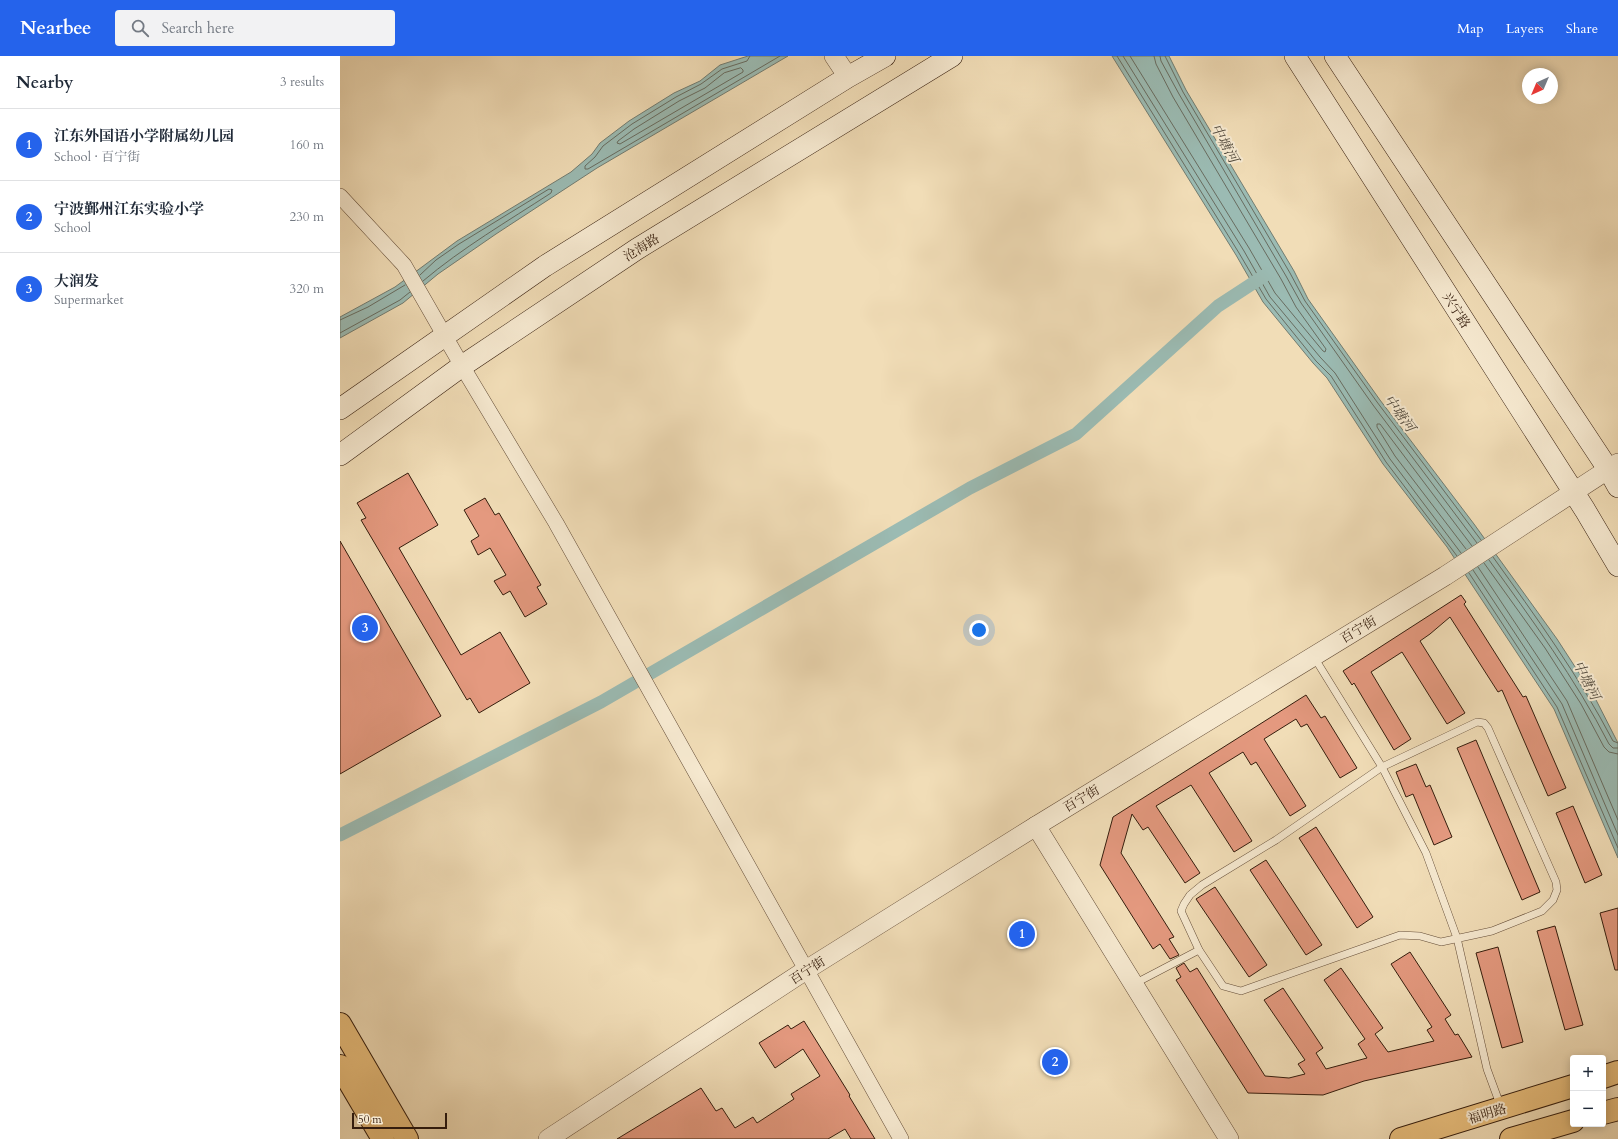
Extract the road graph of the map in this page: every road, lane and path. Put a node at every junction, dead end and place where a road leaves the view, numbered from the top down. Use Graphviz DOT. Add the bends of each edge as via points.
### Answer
graph roads {
  1 [pos="834,56"];
  2 [pos="884,56"];
  3 [pos="952,56"];
  4 [pos="1295,56"];
  5 [pos="1335,56"];
  6 [pos="848,77"];
  7 [pos="340,196"];
  8 [pos="444,334"];
  9 [pos="462,366"];
  10 [pos="340,409"];
  11 [pos="340,455"];
  12 [pos="1613,466"];
  13 [pos="1618,487"];
  14 [pos="1573,492"];
  15 [pos="1618,566"];
  16 [pos="1314,656"];
  17 [pos="1382,767"];
  18 [pos="1036,826"];
  19 [pos="1457,938"];
  20 [pos="1199,950"];
  21 [pos="806,970"];
  22 [pos="1134,984"];
  23 [pos="340,1024"];
  24 [pos="1618,1072"];
  25 [pos="342,1074"];
  26 [pos="1606,1076"];
  27 [pos="1570,1087"];
  28 [pos="1618,1108"];
  29 [pos="1502,1109"];
  30 [pos="1606,1112"];
  31 [pos="1570,1122"];
  32 [pos="383,1139"];
  33 [pos="407,1139"];
  34 [pos="548,1139"];
  35 [pos="901,1139"];
  36 [pos="1229,1139"];
  37 [pos="1401,1139"];
  38 [pos="1511,1139"];
  1 -- 6 [label="street"];
  2 -- 6 [label="main road"];
  3 -- 9 [label="main road, 沧海路" via="637,249"];
  4 -- 14 [label="main road, 兴宁路"];
  5 -- 12 [label="main road"];
  6 -- 8 [label="main road" via="545,266"];
  7 -- 8 [label="street" via="407,270"];
  8 -- 9 [label="street"];
  8 -- 10 [label="main road"];
  9 -- 11 [label="main road, 沧海路"];
  9 -- 21 [label="street" via="556,523"];
  12 -- 13 [label="main road"];
  12 -- 14 [label="street, 百宁街"];
  14 -- 15 [label="main road, 兴宁路"];
  14 -- 16 [label="street, 百宁街" via="1446,576"];
  16 -- 17 [label="lane"];
  16 -- 18 [label="street, 百宁街"];
  17 -- 19 [label="lane" via="1426,853"];
  17 -- 19 [label="lane" via="1477,722 1484,723 1556,882 1557,890 1553,900 1542,911 1492,931"];
  17 -- 20 [label="lane" via="1190,895 1181,911"];
  18 -- 21 [label="street, 百宁街"];
  18 -- 22 [label="street"];
  19 -- 20 [label="lane" via="1440,942 1420,936 1400,935 1241,991 1223,986"];
  19 -- 29 [label="lane" via="1487,1069"];
  20 -- 22 [label="lane"];
  21 -- 34 [label="street, 百宁街"];
  21 -- 35 [label="street"];
  22 -- 36 [label="street"];
  23 -- 33 [label="main road"];
  24 -- 26 [label="main road"];
  25 -- 32 [label="main road"];
  27 -- 29 [label="main road, 福明路"];
  28 -- 30 [label="main road"];
  29 -- 37 [label="main road, 福明路"];
  31 -- 38 [label="main road"];
}
